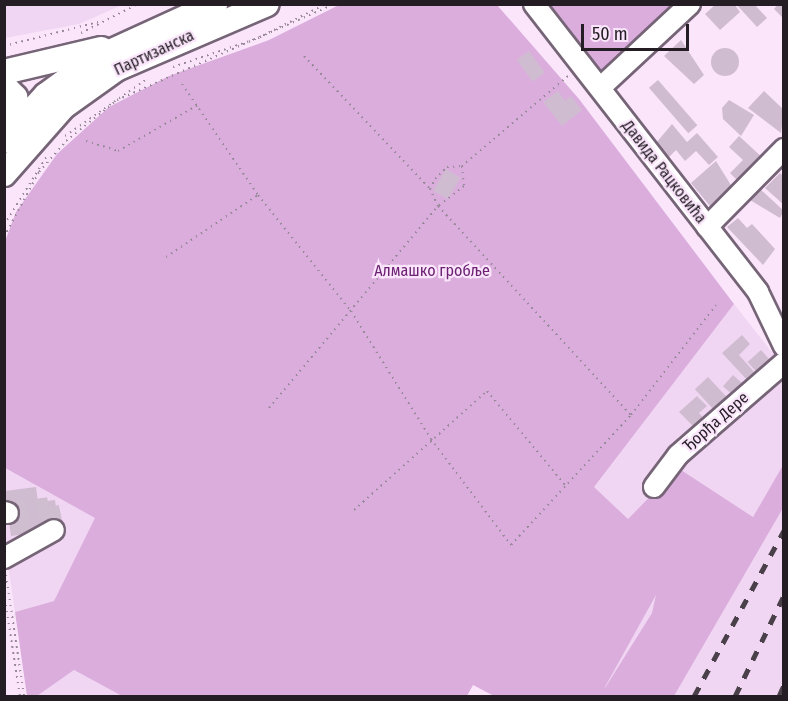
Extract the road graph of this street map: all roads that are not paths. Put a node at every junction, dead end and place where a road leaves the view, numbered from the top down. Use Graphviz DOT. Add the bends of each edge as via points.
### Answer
graph roads {
  1 [pos="215,4"];
  2 [pos="267,4"];
  3 [pos="534,4"];
  4 [pos="690,4"];
  5 [pos="118,45"];
  6 [pos="4,72"];
  7 [pos="4,86"];
  8 [pos="600,88"];
  9 [pos="11,133"];
  10 [pos="783,149"];
  11 [pos="4,174"];
  12 [pos="707,228"];
  13 [pos="783,346"];
  14 [pos="783,363"];
  15 [pos="654,487"];
  16 [pos="5,562"];
  1 -- 5 [label="main road, Партизанска"];
  2 -- 11 [label="main road, Партизанска" via="116,69 63,107"];
  3 -- 8 [label="street, Давида Рацковића"];
  4 -- 8 [label="street"];
  5 -- 6 [label="main road"];
  5 -- 9 [label="main road, Партизанска" via="69,76"];
  7 -- 9 [label="main road" via="15,97"];
  8 -- 12 [label="street, Давида Рацковића"];
  10 -- 12 [label="street"];
  12 -- 13 [label="street, Давида Рацковића" via="758,292"];
  14 -- 15 [label="street, Ђорђа Дере" via="678,455"];
  16 -- 16 [label="street" via="38,533"];
}
